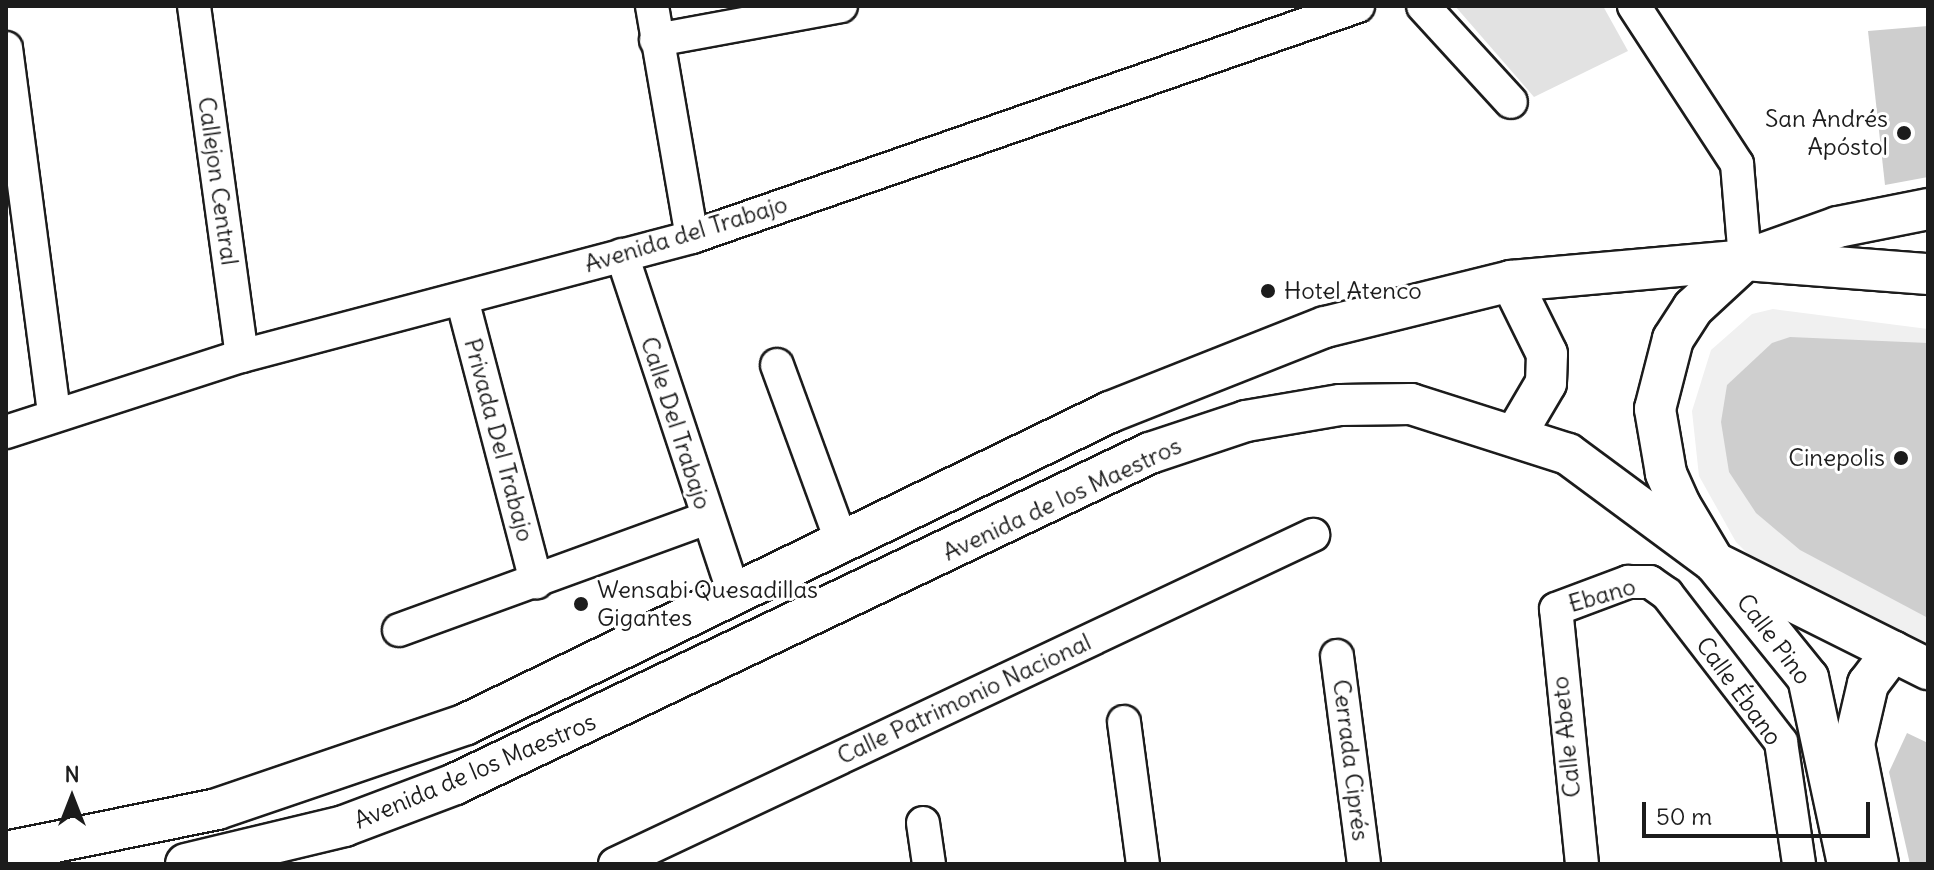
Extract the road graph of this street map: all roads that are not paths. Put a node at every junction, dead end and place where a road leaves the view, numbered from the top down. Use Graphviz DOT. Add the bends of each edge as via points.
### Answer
graph roads {
  1 [pos="194,6"];
  2 [pos="652,6"];
  3 [pos="841,6"];
  4 [pos="1358,6"];
  5 [pos="1423,6"];
  6 [pos="1634,6"];
  7 [pos="656,40"];
  8 [pos="6,48"];
  9 [pos="1511,102"];
  10 [pos="1928,209"];
  11 [pos="1838,227"];
  12 [pos="1928,231"];
  13 [pos="692,237"];
  14 [pos="622,255"];
  15 [pos="1745,260"];
  16 [pos="1928,274"];
  17 [pos="1511,281"];
  18 [pos="462,299"];
  19 [pos="242,356"];
  20 [pos="777,365"];
  21 [pos="54,414"];
  22 [pos="6,432"];
  23 [pos="1516,434"];
  24 [pos="706,518"];
  25 [pos="1313,535"];
  26 [pos="840,537"];
  27 [pos="1714,562"];
  28 [pos="536,582"];
  29 [pos="1650,582"];
  30 [pos="733,591"];
  31 [pos="1556,609"];
  32 [pos="399,630"];
  33 [pos="1893,651"];
  34 [pos="1337,656"];
  35 [pos="1928,669"];
  36 [pos="1124,722"];
  37 [pos="923,823"];
  38 [pos="6,852"];
  39 [pos="186,864"];
  40 [pos="615,864"];
  41 [pos="929,864"];
  42 [pos="1143,864"];
  43 [pos="1364,864"];
  44 [pos="1582,864"];
  45 [pos="1799,864"];
  46 [pos="1848,864"];
  47 [pos="1878,864"];
  1 -- 19 [label="street, Callejon Central"];
  2 -- 7 [label="street"];
  3 -- 7 [label="street"];
  4 -- 13 [label="street, Avenida del Trabajo"];
  5 -- 9 [label="street"];
  6 -- 15 [label="street" via="1737,164"];
  7 -- 13 [label="street"];
  8 -- 21 [label="street"];
  10 -- 11 [label="main road, Avenida de los Maestros"];
  11 -- 12 [label="main road"];
  11 -- 15 [label="main road, Avenida de los Maestros"];
  13 -- 14 [label="street, Avenida del Trabajo"];
  14 -- 18 [label="street, Avenida del Trabajo"];
  14 -- 24 [label="street, Calle Del Trabajo"];
  15 -- 16 [label="main road, Avenida de los Maestros"];
  15 -- 17 [label="main road, Avenida de los Maestros"];
  15 -- 27 [label="main road" via="1693,308 1673,339 1655,409 1666,473"];
  17 -- 23 [label="main road" via="1547,354 1546,383"];
  17 -- 26 [label="main road, Avenida de los Maestros" via="1325,327 1110,412"];
  18 -- 19 [label="street, Avenida del Trabajo"];
  18 -- 28 [label="street, Privada Del Trabajo"];
  19 -- 21 [label="street, Avenida del Trabajo"];
  20 -- 26 [label="street"];
  21 -- 22 [label="street, Avenida del Trabajo"];
  23 -- 27 [label="main road, Avenida de los Maestros" via="1604,477"];
  23 -- 39 [label="main road, Avenida de los Maestros" via="1411,404 1340,405 1246,421 1150,453 455,784 344,826"];
  24 -- 28 [label="street"];
  24 -- 30 [label="street, Calle Del Trabajo"];
  25 -- 40 [label="street, Calle Patrimonio Nacional"];
  26 -- 30 [label="main road, Avenida de los Maestros"];
  27 -- 33 [label="main road, Avenida de los Maestros"];
  27 -- 46 [label="main road, Calle Pino" via="1808,678"];
  28 -- 32 [label="street"];
  29 -- 31 [label="street, Ebano" via="1613,586"];
  29 -- 45 [label="street, Calle Ébano" via="1781,742"];
  30 -- 38 [label="main road, Avenida de los Maestros" via="466,724 345,769 217,809"];
  31 -- 44 [label="street, Calle Abeto"];
  33 -- 35 [label="main road, Avenida de los Maestros"];
  33 -- 47 [label="main road" via="1868,684 1854,744"];
  34 -- 43 [label="street, Cerrada Ciprés"];
  36 -- 42 [label="street"];
  37 -- 41 [label="street"];
}
